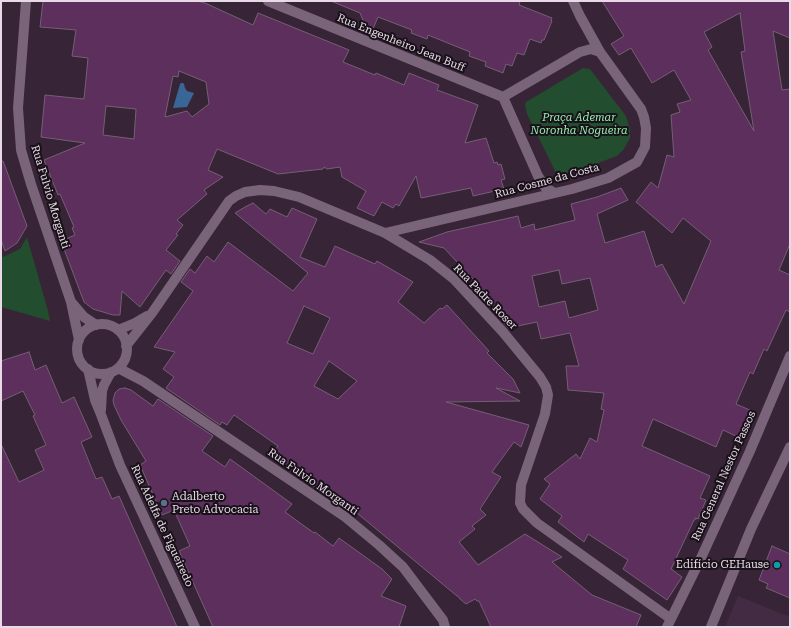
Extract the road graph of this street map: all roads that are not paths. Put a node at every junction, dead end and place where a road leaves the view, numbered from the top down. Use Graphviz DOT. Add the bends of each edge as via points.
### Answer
graph roads {
  1 [pos="26,1"];
  2 [pos="268,1"];
  3 [pos="573,1"];
  4 [pos="600,52"];
  5 [pos="503,97"];
  6 [pos="554,193"];
  7 [pos="385,234"];
  8 [pos="71,302"];
  9 [pos="152,314"];
  10 [pos="96,325"];
  11 [pos="118,330"];
  12 [pos="79,340"];
  13 [pos="126,350"];
  14 [pos="790,356"];
  15 [pos="88,369"];
  16 [pos="115,370"];
  17 [pos="143,381"];
  18 [pos="100,412"];
  19 [pos="790,447"];
  20 [pos="669,623"];
  21 [pos="443,625"];
  22 [pos="195,627"];
  23 [pos="711,627"];
  1 -- 8 [label="street, Rua Fulvio Morganti" via="18,108 21,150"];
  2 -- 5 [label="street, Rua Engenheiro Jean Buff"];
  3 -- 4 [label="street, Rua Cosme da Costa"];
  4 -- 5 [label="street" via="583,50"];
  4 -- 6 [label="street, Rua Cosme da Costa" via="642,109 646,128 645,148 637,162 608,178"];
  5 -- 6 [label="street" via="541,182"];
  6 -- 7 [label="street, Rua Cosme da Costa"];
  7 -- 9 [label="street, Rua Padre Roser" via="299,196 274,191 245,192 230,201"];
  7 -- 20 [label="street, Rua Padre Roser" via="430,260 454,279 503,332 546,387 548,395 545,414 521,485 520,503 523,509 537,523"];
  8 -- 10 [label="street, Rua Fulvio Morganti" via="84,317"];
  8 -- 12 [label="street, Rua Fulvio Morganti"];
  9 -- 11 [label="street, Rua Padre Roser"];
  9 -- 13 [label="street, Rua Padre Roser"];
  10 -- 11 [label="street" via="104,324"];
  10 -- 12 [label="street" via="82,333"];
  11 -- 13 [label="street" via="124,338"];
  12 -- 15 [label="street" via="78,356"];
  13 -- 16 [label="street" via="123,361"];
  13 -- 17 [label="street, Rua Fulvio Morganti" via="128,362"];
  14 -- 20 [label="street, Rua General Nestor Passos" via="750,451"];
  15 -- 16 [label="street" via="103,374"];
  15 -- 18 [label="street, Rua Adelfa de Figueiredo"];
  16 -- 17 [label="street, Rua Fulvio Morganti"];
  16 -- 18 [label="street, Rua Adelfa de Figueiredo" via="104,384"];
  17 -- 21 [label="street, Rua Fulvio Morganti" via="344,516 404,567"];
  18 -- 22 [label="street, Rua Adelfa de Figueiredo" via="120,465"];
  19 -- 23 [label="street" via="751,529"];
}
